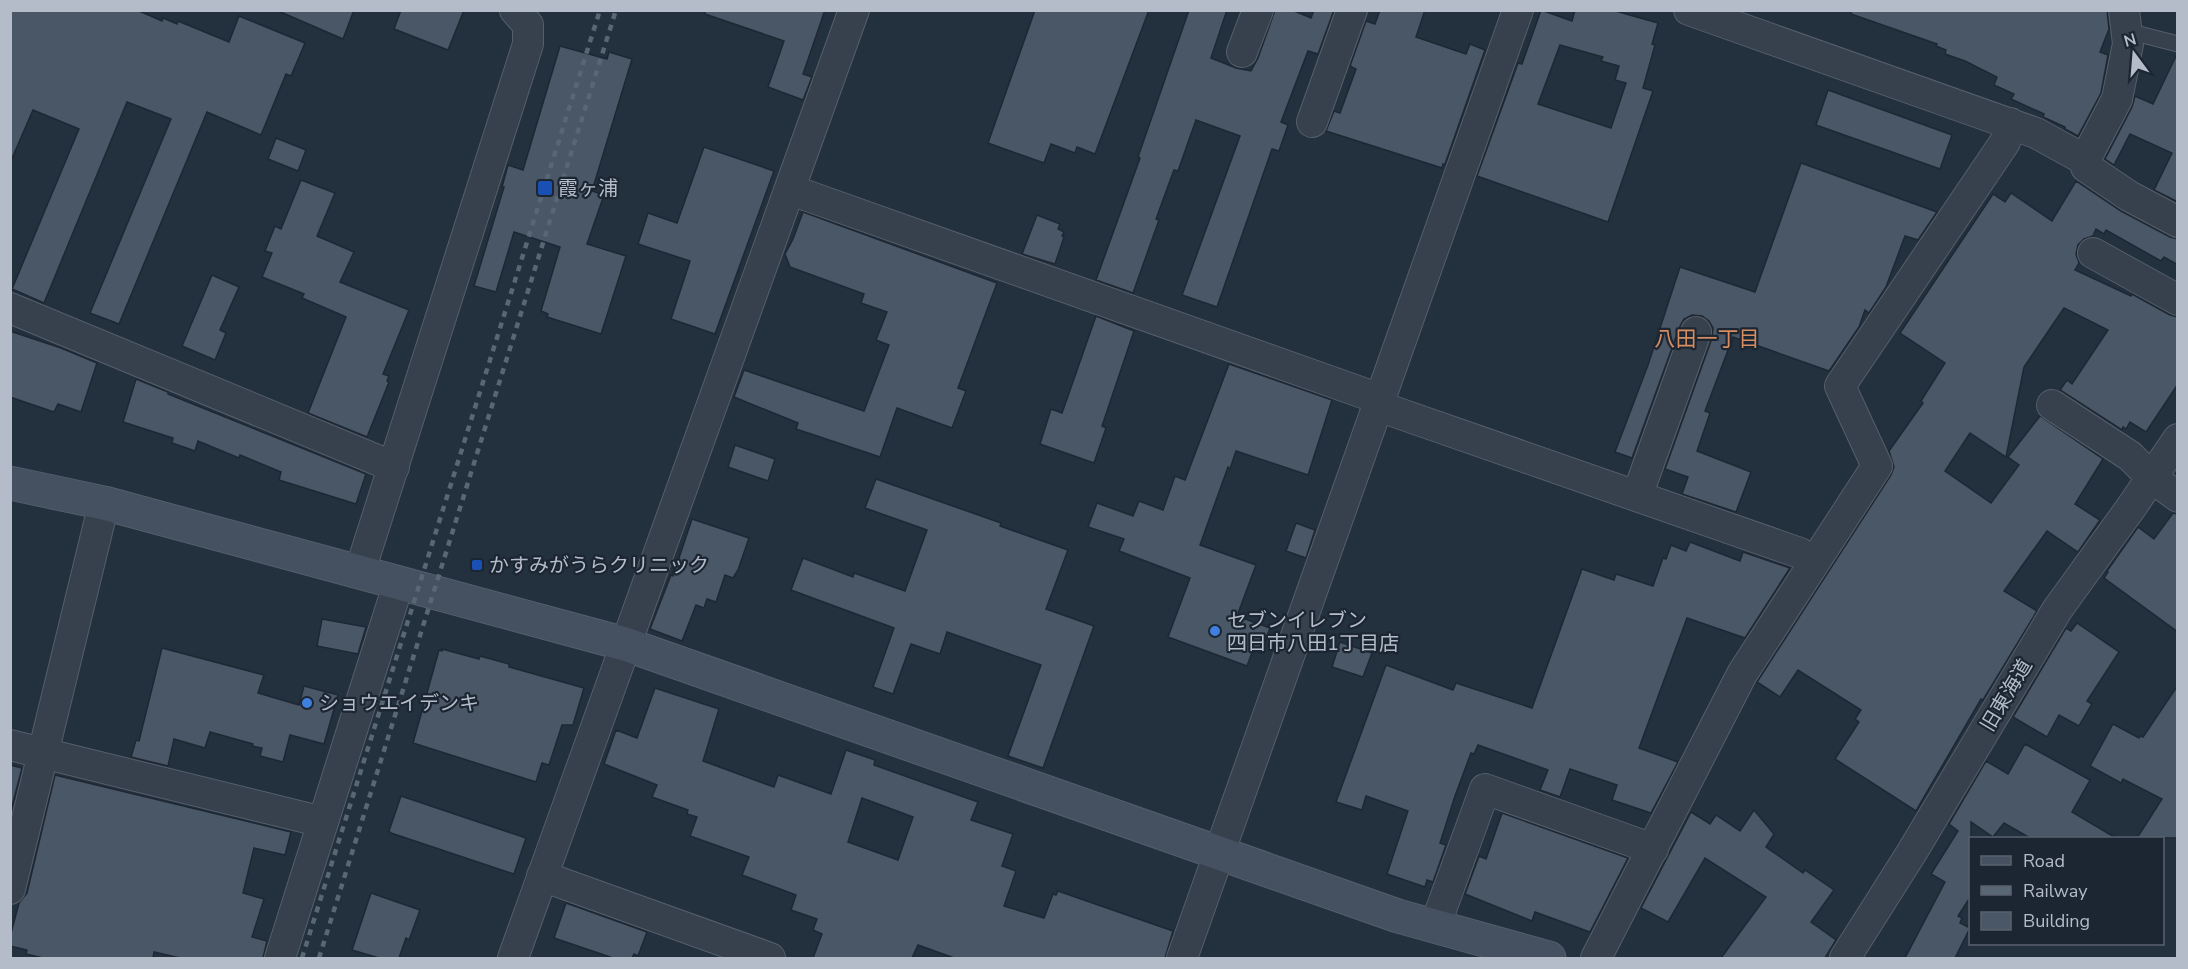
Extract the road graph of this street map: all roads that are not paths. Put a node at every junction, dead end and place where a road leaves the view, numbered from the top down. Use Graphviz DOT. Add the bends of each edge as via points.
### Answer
graph roads {
  1 [pos="515,10"];
  2 [pos="854,10"];
  3 [pos="1258,10"];
  4 [pos="1352,10"];
  5 [pos="1518,10"];
  6 [pos="1689,10"];
  7 [pos="2126,21"];
  8 [pos="2178,44"];
  9 [pos="1242,52"];
  10 [pos="1312,122"];
  11 [pos="2010,123"];
  12 [pos="2085,160"];
  13 [pos="791,190"];
  14 [pos="2178,222"];
  15 [pos="2092,253"];
  16 [pos="2178,300"];
  17 [pos="10,308"];
  18 [pos="1696,332"];
  19 [pos="1379,403"];
  20 [pos="2052,405"];
  21 [pos="2178,439"];
  22 [pos="394,467"];
  23 [pos="2151,477"];
  24 [pos="10,483"];
  25 [pos="1637,496"];
  26 [pos="2178,497"];
  27 [pos="104,503"];
  28 [pos="1800,552"];
  29 [pos="360,572"];
  30 [pos="399,582"];
  31 [pos="625,644"];
  32 [pos="10,745"];
  33 [pos="42,753"];
  34 [pos="323,822"];
  35 [pos="1653,849"];
  36 [pos="1219,853"];
  37 [pos="542,876"];
  38 [pos="10,889"];
  39 [pos="1435,926"];
  40 [pos="280,958"];
  41 [pos="513,958"];
  42 [pos="770,958"];
  43 [pos="1182,958"];
  44 [pos="1549,958"];
  45 [pos="1596,958"];
  46 [pos="1845,958"];
  1 -- 22 [label="street" via="528,25 528,44"];
  2 -- 13 [label="street"];
  3 -- 9 [label="street"];
  4 -- 10 [label="street"];
  5 -- 19 [label="street"];
  6 -- 11 [label="street"];
  7 -- 8 [label="lane"];
  7 -- 12 [label="street" via="2128,44 2117,99"];
  11 -- 12 [label="street"];
  11 -- 35 [label="street" via="2005,142 1840,386 1878,466 1742,674"];
  12 -- 14 [label="street" via="2086,167 2129,196"];
  13 -- 19 [label="street"];
  13 -- 31 [label="street"];
  15 -- 16 [label="street"];
  17 -- 22 [label="street"];
  18 -- 25 [label="street"];
  19 -- 25 [label="street"];
  19 -- 36 [label="street"];
  20 -- 23 [label="street" via="2130,456"];
  21 -- 23 [label="street, 旧東海道"];
  22 -- 29 [label="street"];
  23 -- 26 [label="street"];
  23 -- 46 [label="street, 旧東海道" via="2057,610"];
  24 -- 27 [label="street"];
  25 -- 28 [label="street"];
  27 -- 29 [label="street"];
  27 -- 33 [label="street"];
  29 -- 30 [label="street"];
  30 -- 31 [label="street"];
  30 -- 34 [label="street"];
  31 -- 36 [label="street"];
  31 -- 37 [label="street"];
  32 -- 33 [label="street"];
  33 -- 34 [label="street"];
  33 -- 38 [label="street"];
  34 -- 40 [label="street"];
  35 -- 39 [label="street" via="1485,789"];
  35 -- 45 [label="street"];
  36 -- 39 [label="street"];
  36 -- 43 [label="street"];
  37 -- 41 [label="street"];
  37 -- 42 [label="street"];
  39 -- 44 [label="street"];
}
